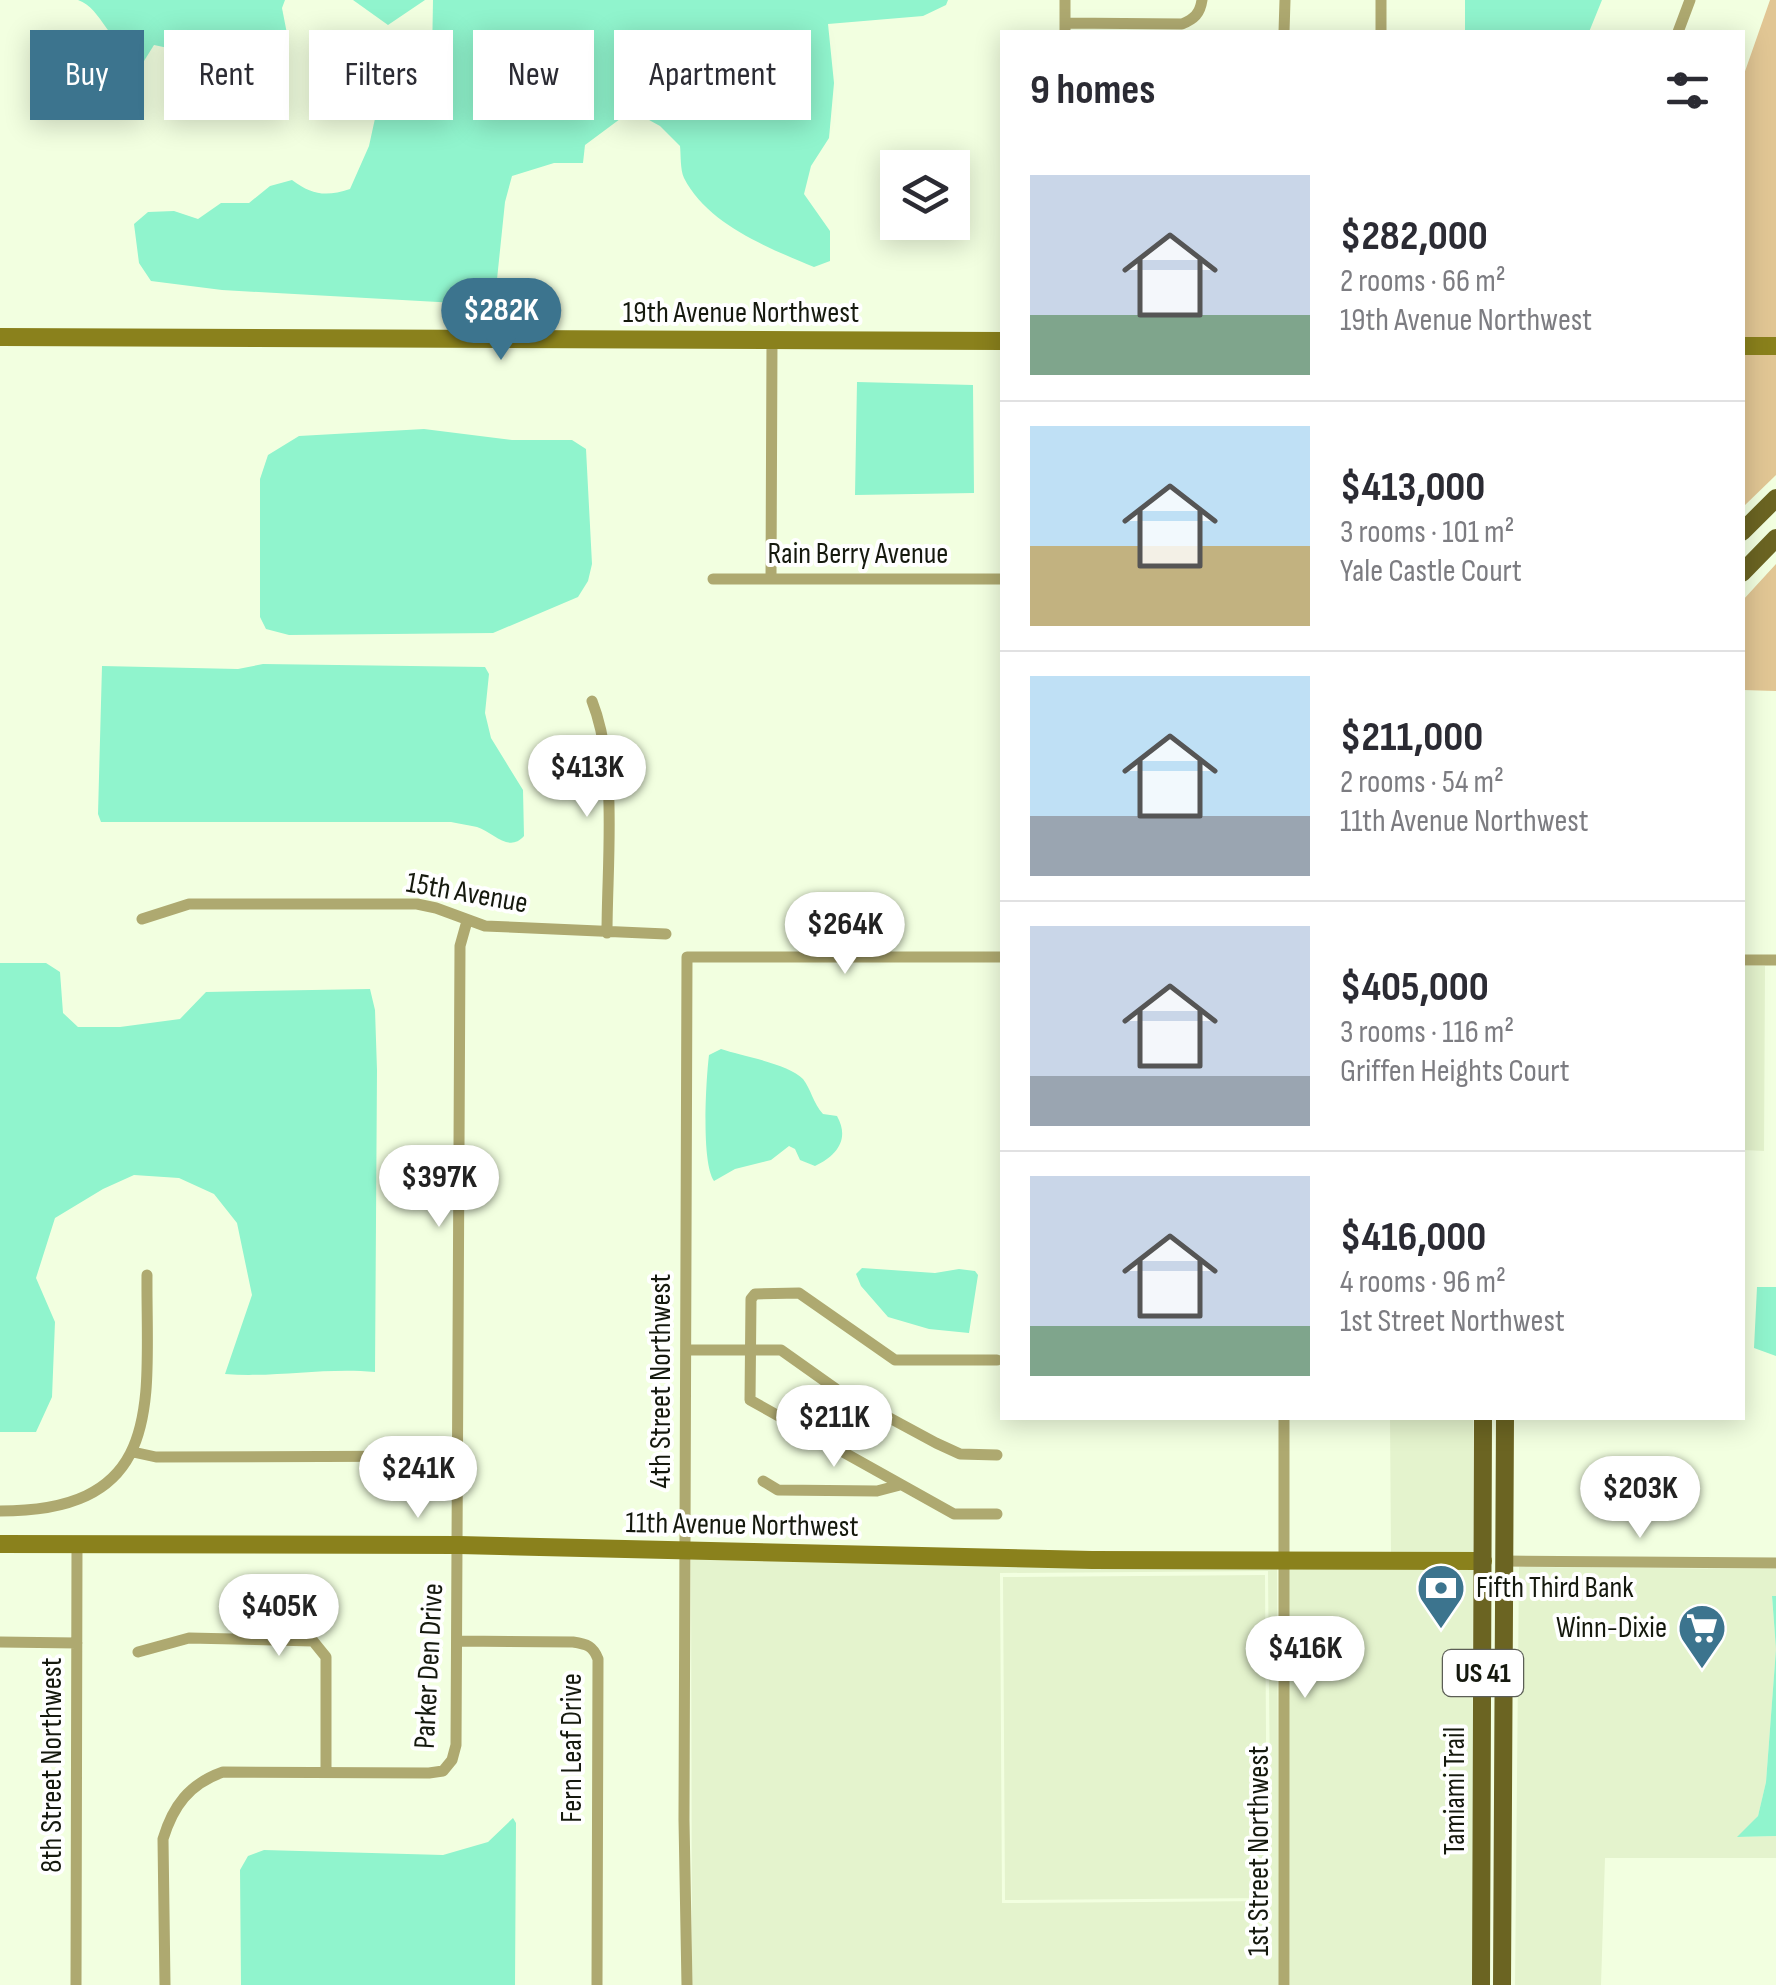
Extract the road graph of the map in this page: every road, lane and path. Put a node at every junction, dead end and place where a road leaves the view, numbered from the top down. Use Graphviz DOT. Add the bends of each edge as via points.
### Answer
graph roads {
  1 [pos="1065,0"];
  2 [pos="1202,0"];
  3 [pos="1285,0"];
  4 [pos="1381,0"];
  5 [pos="1690,0"];
  6 [pos="1065,28"];
  7 [pos="1284,30"];
  8 [pos="1381,30"];
  9 [pos="1679,30"];
  10 [pos="0,336"];
  11 [pos="772,340"];
  12 [pos="1000,342"];
  13 [pos="1745,346"];
  14 [pos="1776,346"];
  15 [pos="1776,498"];
  16 [pos="1745,529"];
  17 [pos="1745,532"];
  18 [pos="1770,544"];
  19 [pos="1745,570"];
  20 [pos="770,579"];
  21 [pos="1000,579"];
  22 [pos="713,580"];
  23 [pos="592,701"];
  24 [pos="142,919"];
  25 [pos="467,921"];
  26 [pos="607,934"];
  27 [pos="666,934"];
  28 [pos="1000,957"];
  29 [pos="1745,960"];
  30 [pos="1776,960"];
  31 [pos="147,1274"];
  32 [pos="686,1350"];
  33 [pos="750,1350"];
  34 [pos="998,1360"];
  35 [pos="1284,1420"];
  36 [pos="1483,1420"];
  37 [pos="1505,1420"];
  38 [pos="133,1452"];
  39 [pos="997,1455"];
  40 [pos="458,1456"];
  41 [pos="763,1481"];
  42 [pos="900,1485"];
  43 [pos="1484,1506"];
  44 [pos="0,1512"];
  45 [pos="997,1514"];
  46 [pos="0,1544"];
  47 [pos="77,1544"];
  48 [pos="458,1545"];
  49 [pos="686,1552"];
  50 [pos="1504,1560"];
  51 [pos="1282,1561"];
  52 [pos="1484,1561"];
  53 [pos="1776,1563"];
  54 [pos="1504,1587"];
  55 [pos="458,1641"];
  56 [pos="0,1642"];
  57 [pos="78,1643"];
  58 [pos="138,1652"];
  59 [pos="326,1772"];
  60 [pos="76,1985"];
  61 [pos="166,1985"];
  62 [pos="597,1985"];
  63 [pos="687,1985"];
  64 [pos="1284,1985"];
  65 [pos="1481,1985"];
  66 [pos="1502,1985"];
  1 -- 6 [label="street"];
  2 -- 6 [label="street" via="1199,12 1182,24"];
  3 -- 7 [label="street"];
  4 -- 8 [label="street"];
  5 -- 9 [label="street"];
  10 -- 11 [label="street, 19th Avenue Northwest"];
  11 -- 12 [label="street, 19th Avenue Northwest"];
  11 -- 20 [label="street"];
  13 -- 14 [label="street"];
  15 -- 16 [label="main road"];
  17 -- 18 [label="street"];
  18 -- 19 [label="main road"];
  20 -- 21 [label="street, Rain Berry Avenue"];
  20 -- 22 [label="street, Rain Berry Avenue"];
  23 -- 26 [label="street" via="607,760"];
  24 -- 25 [label="street, 15th Avenue" via="189,904 367,904 436,908"];
  25 -- 26 [label="street, 15th Avenue"];
  25 -- 40 [label="street, Parker Den Drive" via="460,946"];
  26 -- 27 [label="street, 15th Avenue"];
  28 -- 32 [label="street, 4th Street Northwest" via="687,956"];
  29 -- 30 [label="street"];
  31 -- 38 [label="street" via="145,1404"];
  32 -- 33 [label="street"];
  32 -- 49 [label="street, 4th Street Northwest"];
  33 -- 34 [label="street" via="750,1299 799,1294 895,1360"];
  33 -- 39 [label="street" via="781,1350 836,1389 960,1454"];
  33 -- 42 [label="street" via="750,1400"];
  35 -- 51 [label="street, 1st Street Northwest"];
  36 -- 43 [label="main road, Tamiami Trail / US 41"];
  37 -- 50 [label="main road, Tamiami Trail / US 41"];
  38 -- 40 [label="street"];
  38 -- 44 [label="street" via="92,1495 37,1512"];
  40 -- 48 [label="street, Parker Den Drive"];
  41 -- 42 [label="street" via="778,1490 877,1491"];
  42 -- 45 [label="street" via="954,1514"];
  43 -- 50 [label="main road"];
  43 -- 52 [label="main road, Tamiami Trail / US 41"];
  46 -- 47 [label="street, 11th Avenue Northwest"];
  47 -- 48 [label="street, 11th Avenue Northwest"];
  47 -- 57 [label="street, 8th Street Northwest"];
  48 -- 49 [label="street, 11th Avenue Northwest"];
  48 -- 55 [label="street, Parker Den Drive"];
  49 -- 51 [label="street, 11th Avenue Northwest"];
  49 -- 63 [label="street, 4th Street Northwest"];
  50 -- 53 [label="street"];
  50 -- 54 [label="main road, Tamiami Trail / US 41"];
  51 -- 52 [label="street, 11th Avenue Northwest"];
  51 -- 64 [label="street, 1st Street Northwest"];
  52 -- 54 [label="main road"];
  52 -- 65 [label="main road, Tamiami Trail / US 41"];
  54 -- 66 [label="main road, Tamiami Trail / US 41"];
  55 -- 59 [label="street, Parker Den Drive" via="456,1745 443,1771"];
  55 -- 62 [label="street, Fern Leaf Drive" via="573,1642 587,1644 598,1659"];
  56 -- 57 [label="street"];
  57 -- 60 [label="street, 8th Street Northwest"];
  58 -- 59 [label="street" via="189,1638 313,1641 326,1658"];
  59 -- 61 [label="street, Parker Den Drive" via="222,1772 180,1799 163,1839"];
}
